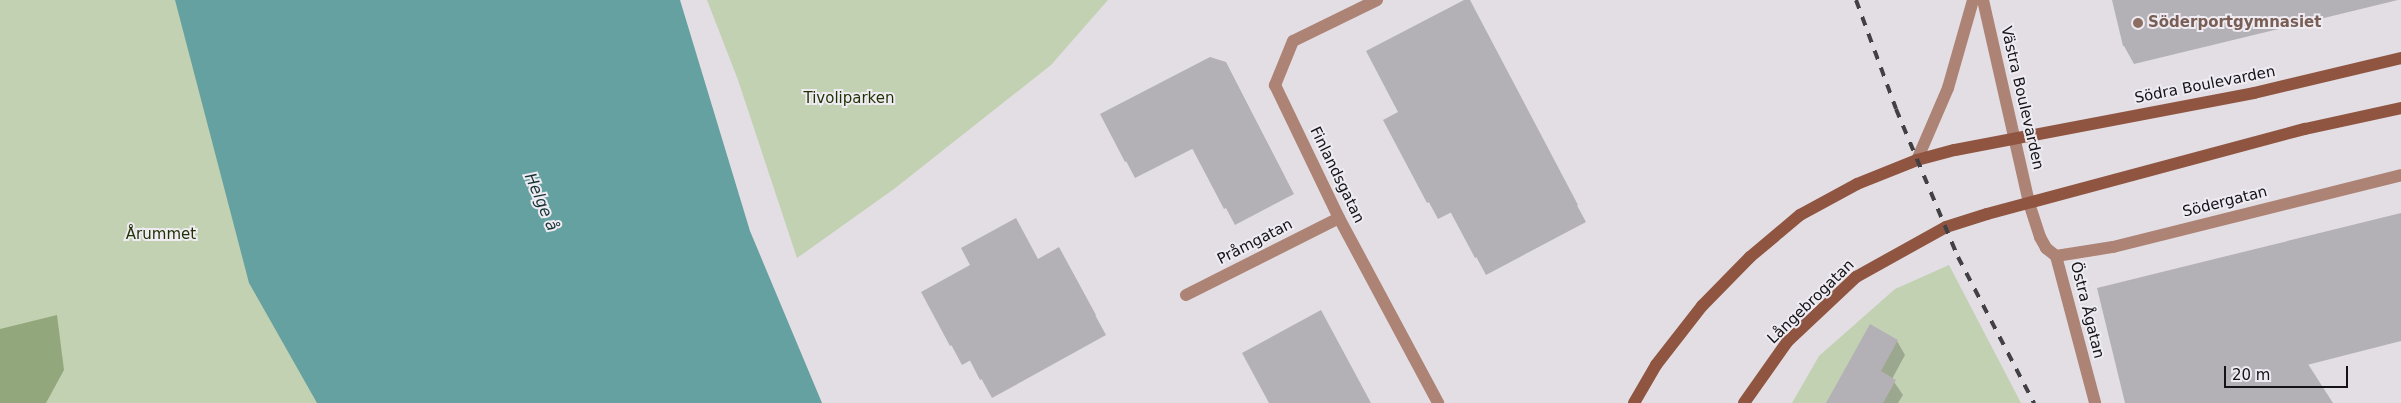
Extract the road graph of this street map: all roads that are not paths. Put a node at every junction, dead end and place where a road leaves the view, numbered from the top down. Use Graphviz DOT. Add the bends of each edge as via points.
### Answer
graph roads {
  1 [pos="1377,0"];
  2 [pos="1973,0"];
  3 [pos="1982,0"];
  4 [pos="2401,58"];
  5 [pos="2401,108"];
  6 [pos="2014,137"];
  7 [pos="1917,160"];
  8 [pos="2401,175"];
  9 [pos="2029,203"];
  10 [pos="1338,218"];
  11 [pos="2056,256"];
  12 [pos="1186,295"];
  13 [pos="1438,403"];
  14 [pos="1634,403"];
  15 [pos="1744,403"];
  16 [pos="2095,403"];
  1 -- 10 [label="street, Finlandsgatan" via="1293,41 1275,85"];
  2 -- 7 [label="street" via="1948,88"];
  3 -- 6 [label="street, Västra Boulevarden"];
  4 -- 6 [label="main road, Södra Boulevarden" via="2254,92"];
  5 -- 9 [label="main road" via="2305,129"];
  6 -- 7 [label="main road"];
  6 -- 9 [label="street, Västra Boulevarden"];
  7 -- 14 [label="main road" via="1856,184 1800,215 1750,257 1702,306 1656,365"];
  8 -- 11 [label="street, Södergatan" via="2113,247"];
  9 -- 11 [label="street, Östra Ågatan" via="2043,242"];
  9 -- 15 [label="main road, Långebrogatan" via="1946,227 1856,277 1787,342"];
  10 -- 12 [label="street, Pråmgatan"];
  10 -- 13 [label="street, Finlandsgatan"];
  11 -- 16 [label="street, Östra Ågatan"];
}
